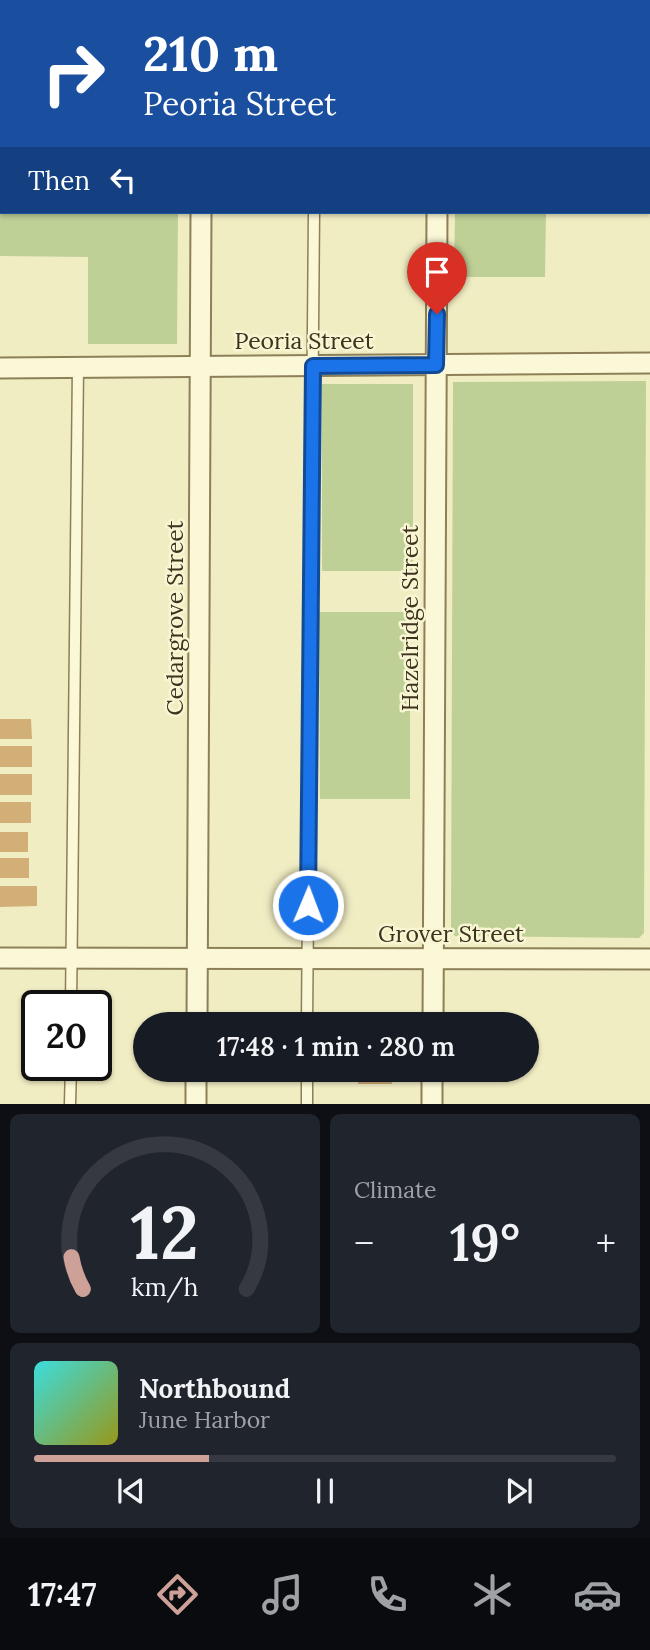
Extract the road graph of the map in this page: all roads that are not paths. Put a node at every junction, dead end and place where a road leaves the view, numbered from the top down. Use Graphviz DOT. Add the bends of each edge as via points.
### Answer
graph roads {
  1 [pos="201,214"];
  2 [pos="314,214"];
  3 [pos="437,214"];
  4 [pos="650,363"];
  5 [pos="436,365"];
  6 [pos="313,366"];
  7 [pos="78,367"];
  8 [pos="200,367"];
  9 [pos="0,368"];
  10 [pos="0,958"];
  11 [pos="71,958"];
  12 [pos="197,959"];
  13 [pos="307,959"];
  14 [pos="433,959"];
  15 [pos="650,959"];
  16 [pos="71,990"];
  17 [pos="197,1012"];
  18 [pos="307,1012"];
  19 [pos="433,1012"];
  20 [pos="71,1081"];
  21 [pos="196,1082"];
  22 [pos="307,1082"];
  23 [pos="432,1082"];
  24 [pos="71,1104"];
  25 [pos="196,1104"];
  26 [pos="307,1104"];
  27 [pos="432,1104"];
  1 -- 8 [label="street, Cedargrove Street"];
  2 -- 6 [label="lane"];
  3 -- 5 [label="street, Hazelridge Street"];
  4 -- 5 [label="street, Peoria Street"];
  5 -- 6 [label="street, Peoria Street"];
  5 -- 14 [label="street, Hazelridge Street"];
  6 -- 8 [label="street, Peoria Street"];
  6 -- 13 [label="lane"];
  7 -- 8 [label="street, Peoria Street"];
  7 -- 9 [label="street, Peoria Street"];
  7 -- 11 [label="lane"];
  8 -- 12 [label="street, Cedargrove Street"];
  10 -- 11 [label="street, Grover Street"];
  11 -- 12 [label="street, Grover Street"];
  11 -- 16 [label="lane"];
  12 -- 13 [label="street, Grover Street"];
  12 -- 17 [label="street, Cedargrove Street"];
  13 -- 14 [label="street, Grover Street"];
  13 -- 18 [label="lane"];
  14 -- 15 [label="street, Grover Street"];
  14 -- 19 [label="street, Hazelridge Street"];
  20 -- 24 [label="lane"];
  21 -- 25 [label="street"];
  22 -- 26 [label="lane"];
  23 -- 27 [label="street"];
}
